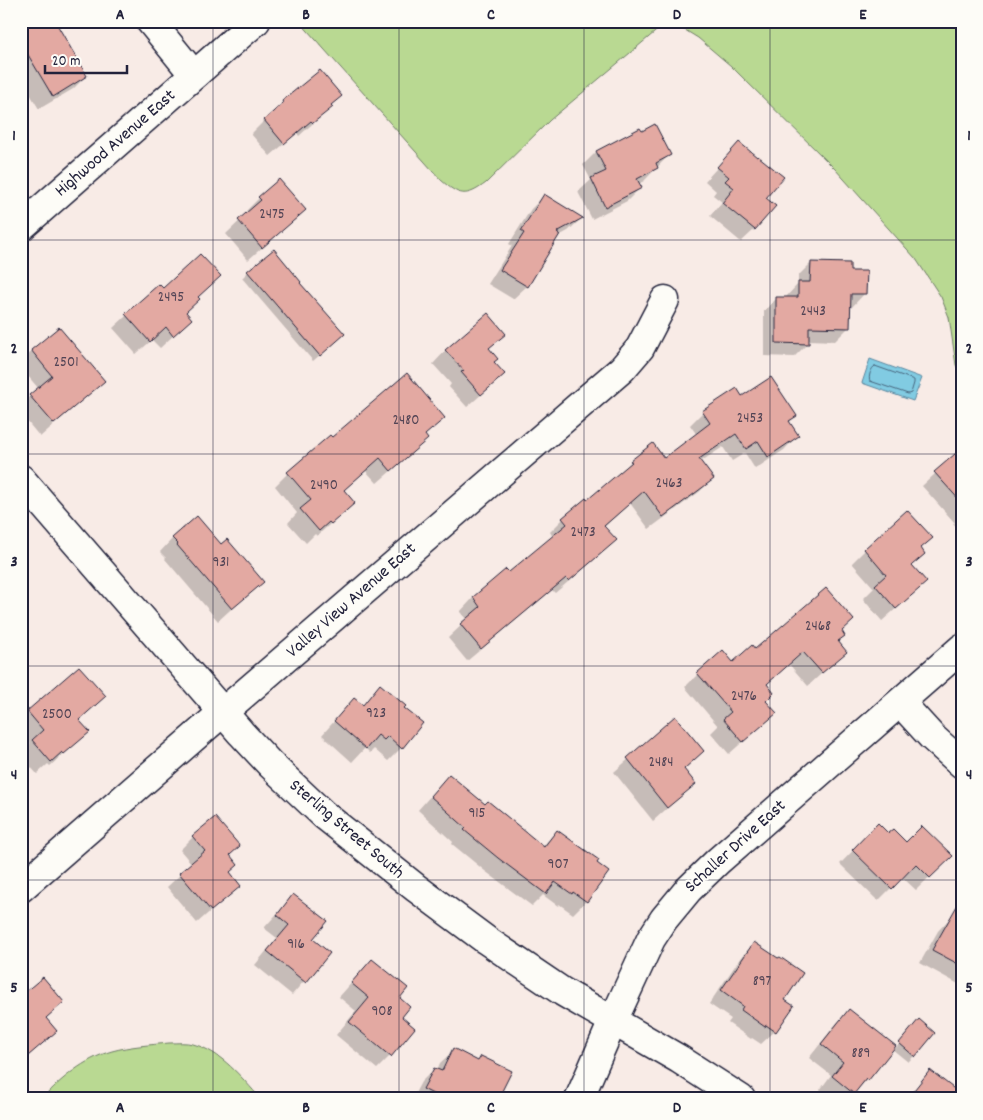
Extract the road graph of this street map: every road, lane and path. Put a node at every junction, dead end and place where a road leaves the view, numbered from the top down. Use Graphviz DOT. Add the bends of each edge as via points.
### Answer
graph roads {
  1 [pos="150,21"];
  2 [pos="256,21"];
  3 [pos="194,75"];
  4 [pos="21,227"];
  5 [pos="665,300"];
  6 [pos="21,479"];
  7 [pos="962,648"];
  8 [pos="900,702"];
  9 [pos="222,712"];
  10 [pos="962,764"];
  11 [pos="21,888"];
  12 [pos="613,1021"];
  13 [pos="579,1099"];
  14 [pos="741,1099"];
  1 -- 3 [label="street"];
  2 -- 3 [label="street, Highwood Avenue East"];
  3 -- 4 [label="street, Highwood Avenue East"];
  5 -- 9 [label="street, Valley View Avenue East" via="640,348 622,369"];
  6 -- 9 [label="street, Sterling Street South"];
  7 -- 8 [label="street, Schaller Drive East"];
  8 -- 10 [label="street" via="932,738"];
  8 -- 12 [label="street, Schaller Drive East" via="688,890 651,939"];
  9 -- 11 [label="street, Valley View Avenue East"];
  9 -- 12 [label="street, Sterling Street South" via="294,788 384,863 518,963"];
  12 -- 13 [label="street, Schaller Drive East"];
  12 -- 14 [label="street, Sterling Street South"];
}
